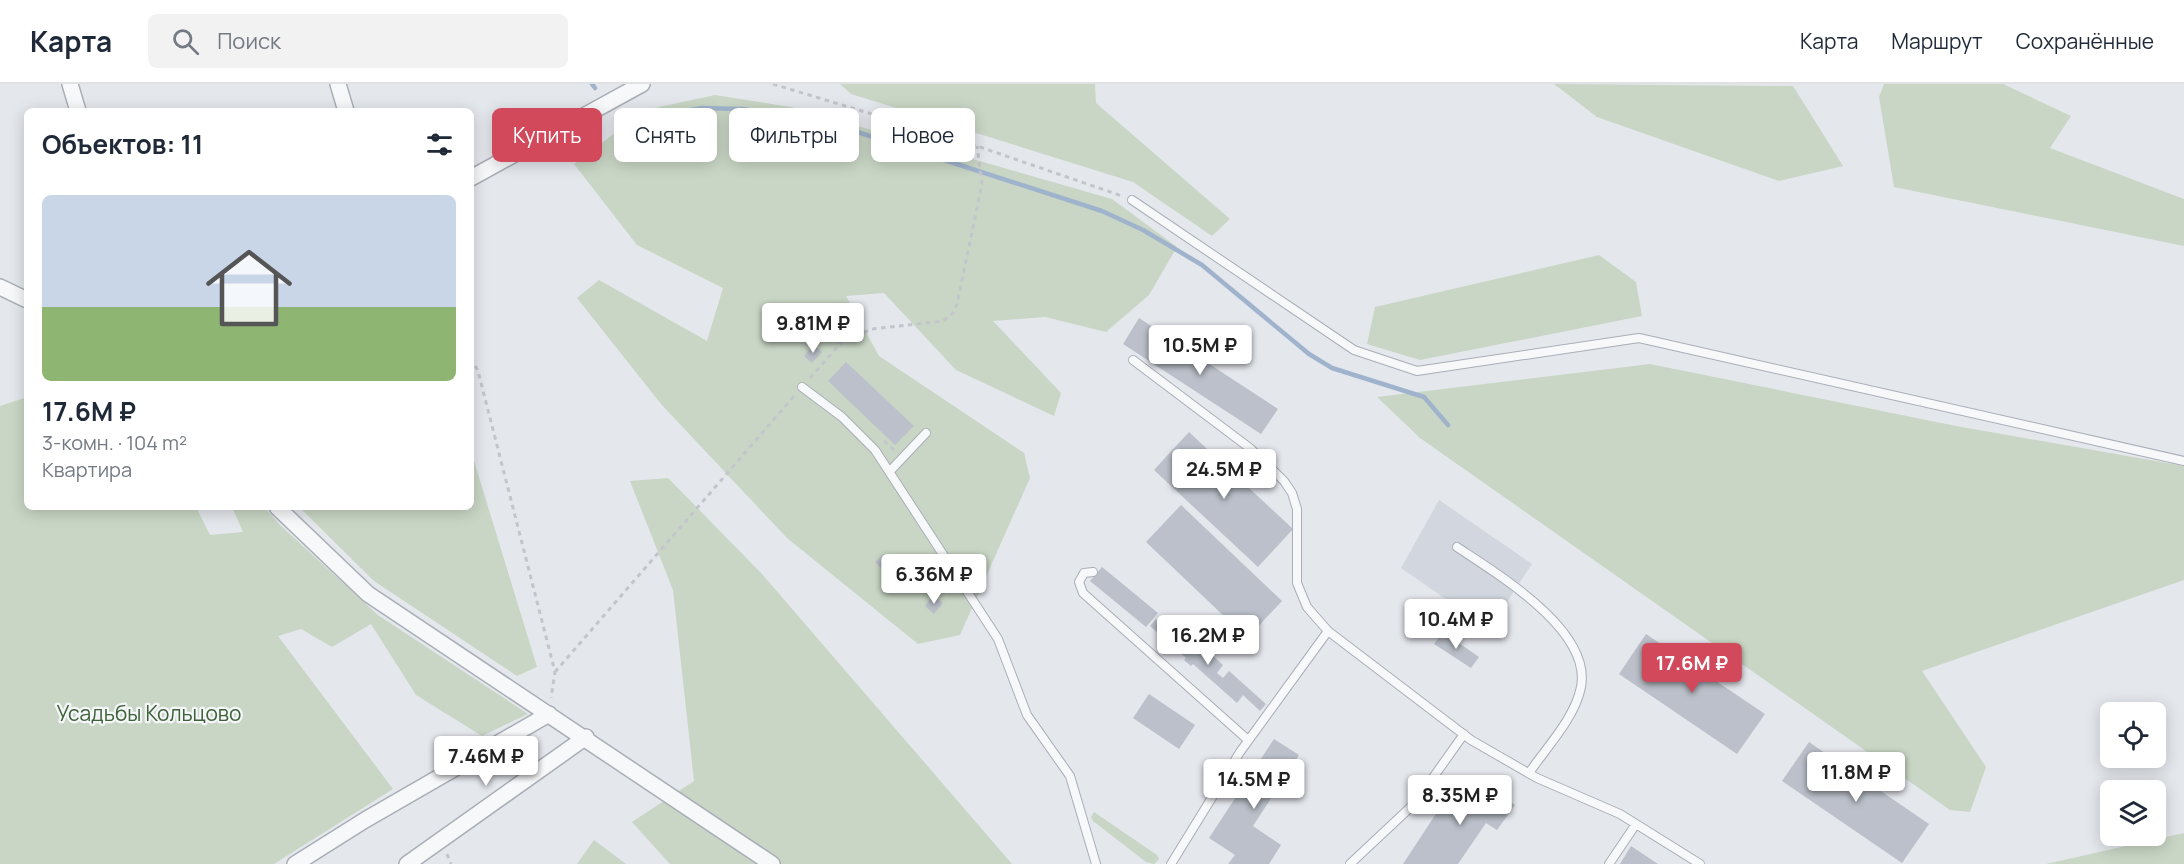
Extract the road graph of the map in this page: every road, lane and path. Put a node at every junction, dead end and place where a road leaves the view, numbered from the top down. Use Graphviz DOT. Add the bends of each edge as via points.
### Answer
graph roads {
  1 [pos="70,84"];
  2 [pos="338,84"];
  3 [pos="642,84"];
  4 [pos="773,84"];
  5 [pos="77,108"];
  6 [pos="345,108"];
  7 [pos="977,146"];
  8 [pos="474,176"];
  9 [pos="1132,200"];
  10 [pos="0,287"];
  11 [pos="24,299"];
  12 [pos="1132,360"];
  13 [pos="474,364"];
  14 [pos="802,387"];
  15 [pos="926,433"];
  16 [pos="2184,461"];
  17 [pos="891,470"];
  18 [pos="280,510"];
  19 [pos="1457,546"];
  20 [pos="1093,572"];
  21 [pos="1328,631"];
  22 [pos="555,672"];
  23 [pos="549,714"];
  24 [pos="1464,734"];
  25 [pos="586,737"];
  26 [pos="1248,740"];
  27 [pos="1529,773"];
  28 [pos="1636,824"];
  29 [pos="295,864"];
  30 [pos="406,864"];
  31 [pos="771,864"];
  32 [pos="1096,864"];
  33 [pos="1171,864"];
  34 [pos="1350,864"];
  35 [pos="1609,864"];
  36 [pos="1700,864"];
  1 -- 5 [label="street"];
  2 -- 6 [label="street"];
  3 -- 8 [label="street"];
  4 -- 7 [label="path"];
  7 -- 9 [label="path"];
  7 -- 14 [label="path" via="982,184 957,304 943,321 872,329 842,342"];
  9 -- 16 [label="lane" via="1354,350 1417,371 1639,338"];
  10 -- 11 [label="street"];
  12 -- 21 [label="lane" via="1251,449 1284,481 1297,509 1297,583 1307,607"];
  13 -- 22 [label="path"];
  14 -- 17 [label="lane" via="842,417"];
  14 -- 22 [label="path"];
  15 -- 17 [label="lane"];
  17 -- 32 [label="lane" via="998,639 1028,715 1070,776"];
  18 -- 23 [label="street" via="368,594"];
  19 -- 27 [label="lane" via="1546,615 1561,629 1578,657 1582,673 1577,700"];
  20 -- 26 [label="lane" via="1084,573 1078,582 1083,593"];
  21 -- 24 [label="lane"];
  21 -- 26 [label="lane"];
  22 -- 23 [label="path"];
  23 -- 25 [label="street"];
  23 -- 29 [label="street"];
  24 -- 27 [label="lane"];
  24 -- 34 [label="lane" via="1416,803"];
  25 -- 30 [label="street"];
  25 -- 31 [label="street"];
  26 -- 33 [label="lane"];
  27 -- 28 [label="lane"];
  28 -- 35 [label="lane"];
  28 -- 36 [label="lane"];
}
